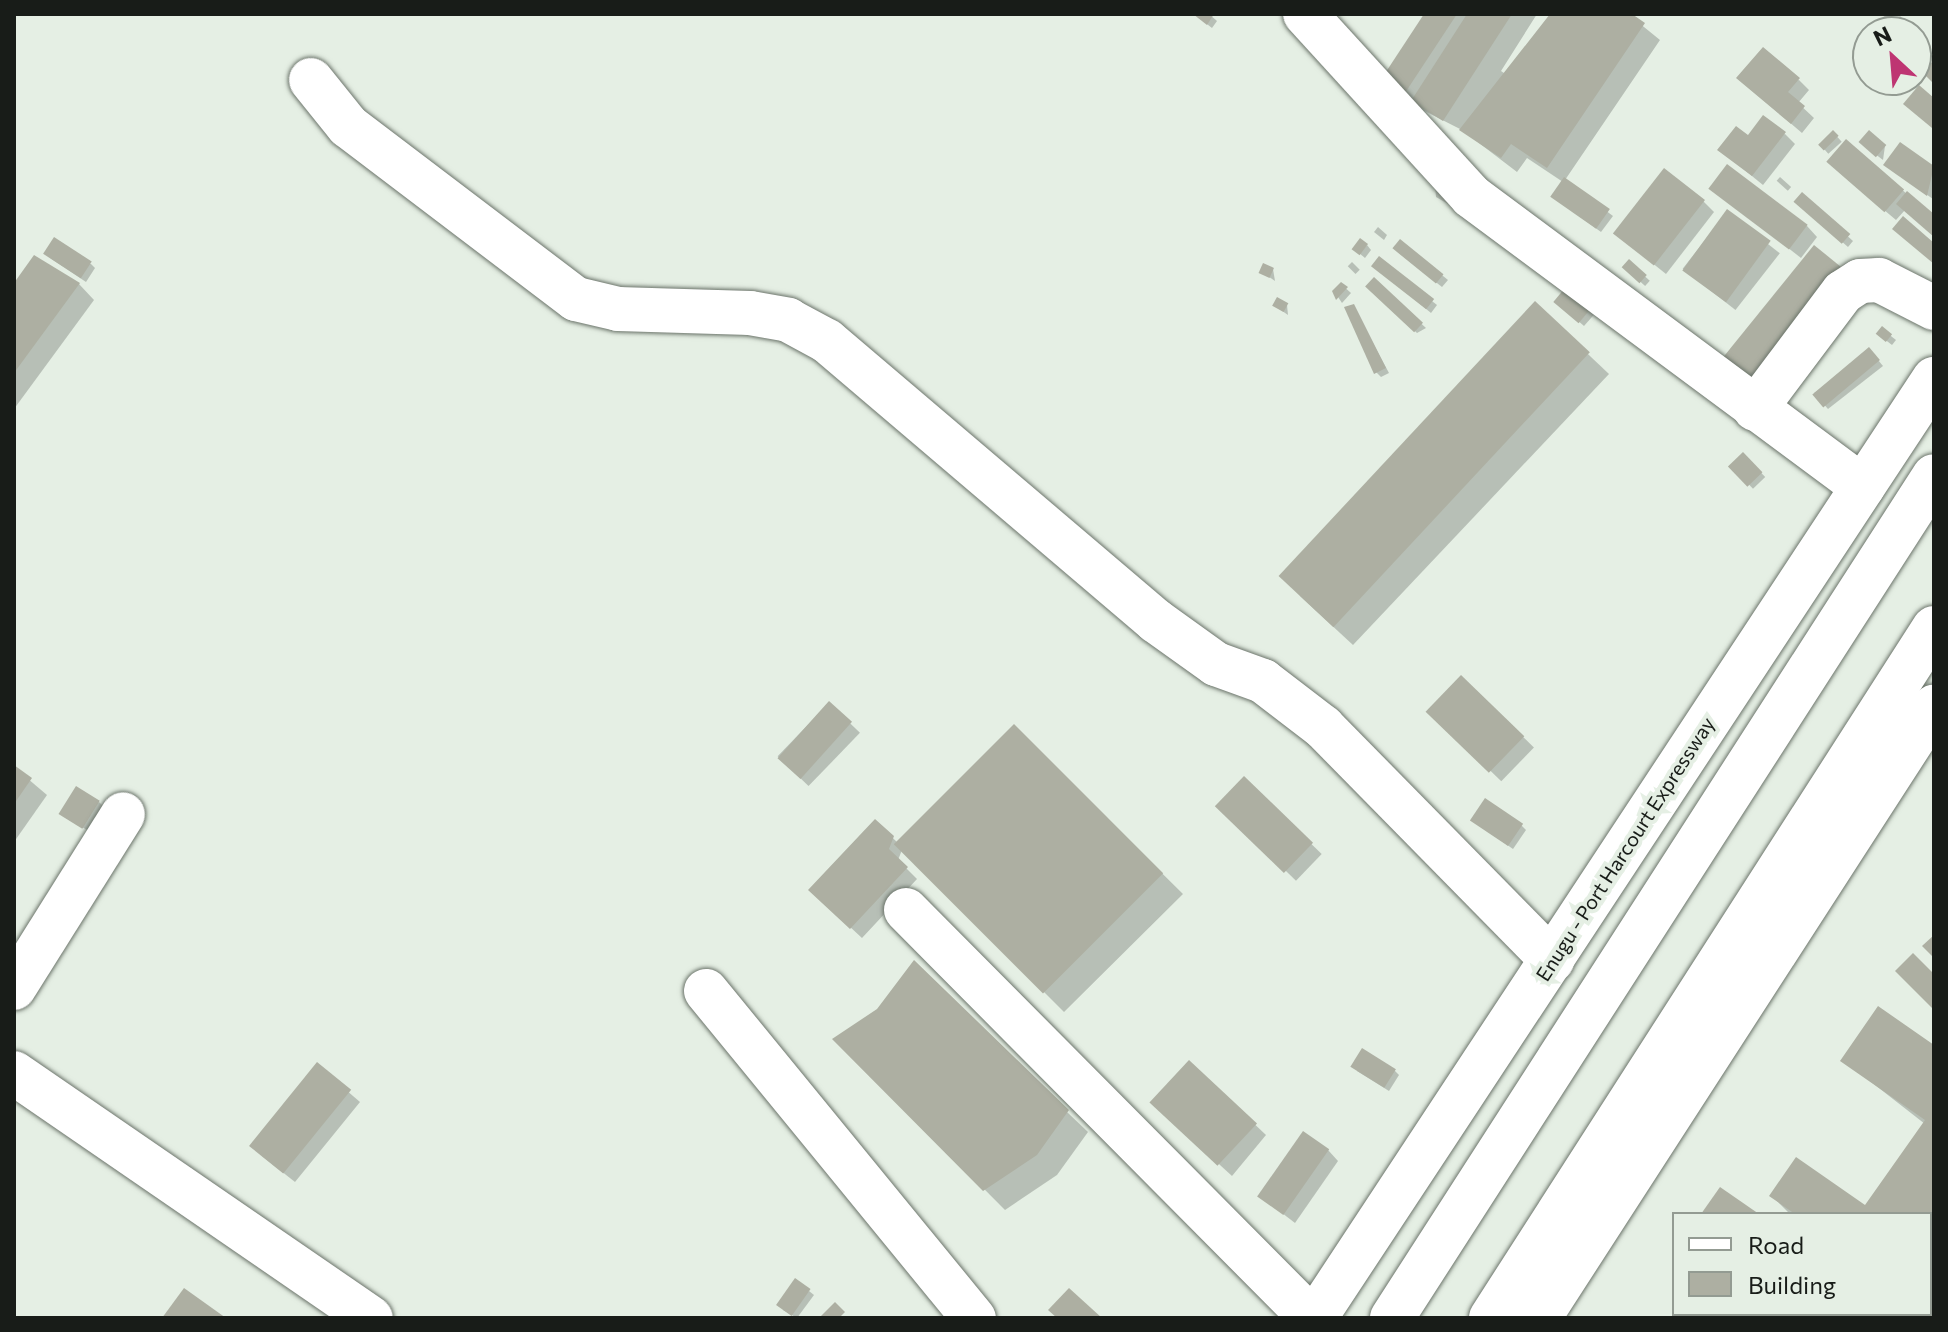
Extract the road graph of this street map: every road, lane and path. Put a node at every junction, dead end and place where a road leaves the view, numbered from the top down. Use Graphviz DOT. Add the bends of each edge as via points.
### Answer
graph roads {
  1 [pos="1305,14"];
  2 [pos="311,80"];
  3 [pos="1934,308"];
  4 [pos="1934,379"];
  5 [pos="1755,409"];
  6 [pos="1934,476"];
  7 [pos="1863,487"];
  8 [pos="1934,628"];
  9 [pos="1934,707"];
  10 [pos="123,814"];
  11 [pos="906,910"];
  12 [pos="1552,960"];
  13 [pos="14,988"];
  14 [pos="706,991"];
  15 [pos="14,1073"];
  16 [pos="371,1318"];
  17 [pos="974,1318"];
  18 [pos="1313,1318"];
  19 [pos="1392,1318"];
  20 [pos="1491,1318"];
  21 [pos="1539,1318"];
  1 -- 5 [label="main road" via="1471,196"];
  2 -- 12 [label="main road" via="348,126 576,299 618,309 750,313 788,320 827,341 1156,621 1216,664 1263,681 1323,727"];
  3 -- 5 [label="main road" via="1879,280 1860,281 1843,292"];
  4 -- 7 [label="main road, Enugu - Port Harcourt Expressway"];
  5 -- 7 [label="main road"];
  6 -- 19 [label="main road"];
  7 -- 12 [label="main road, Enugu - Port Harcourt Expressway"];
  8 -- 20 [label="main road"];
  9 -- 21 [label="main road"];
  10 -- 13 [label="main road"];
  11 -- 18 [label="main road"];
  12 -- 18 [label="main road, Enugu - Port Harcourt Expressway"];
  14 -- 17 [label="main road"];
  15 -- 16 [label="main road"];
}
